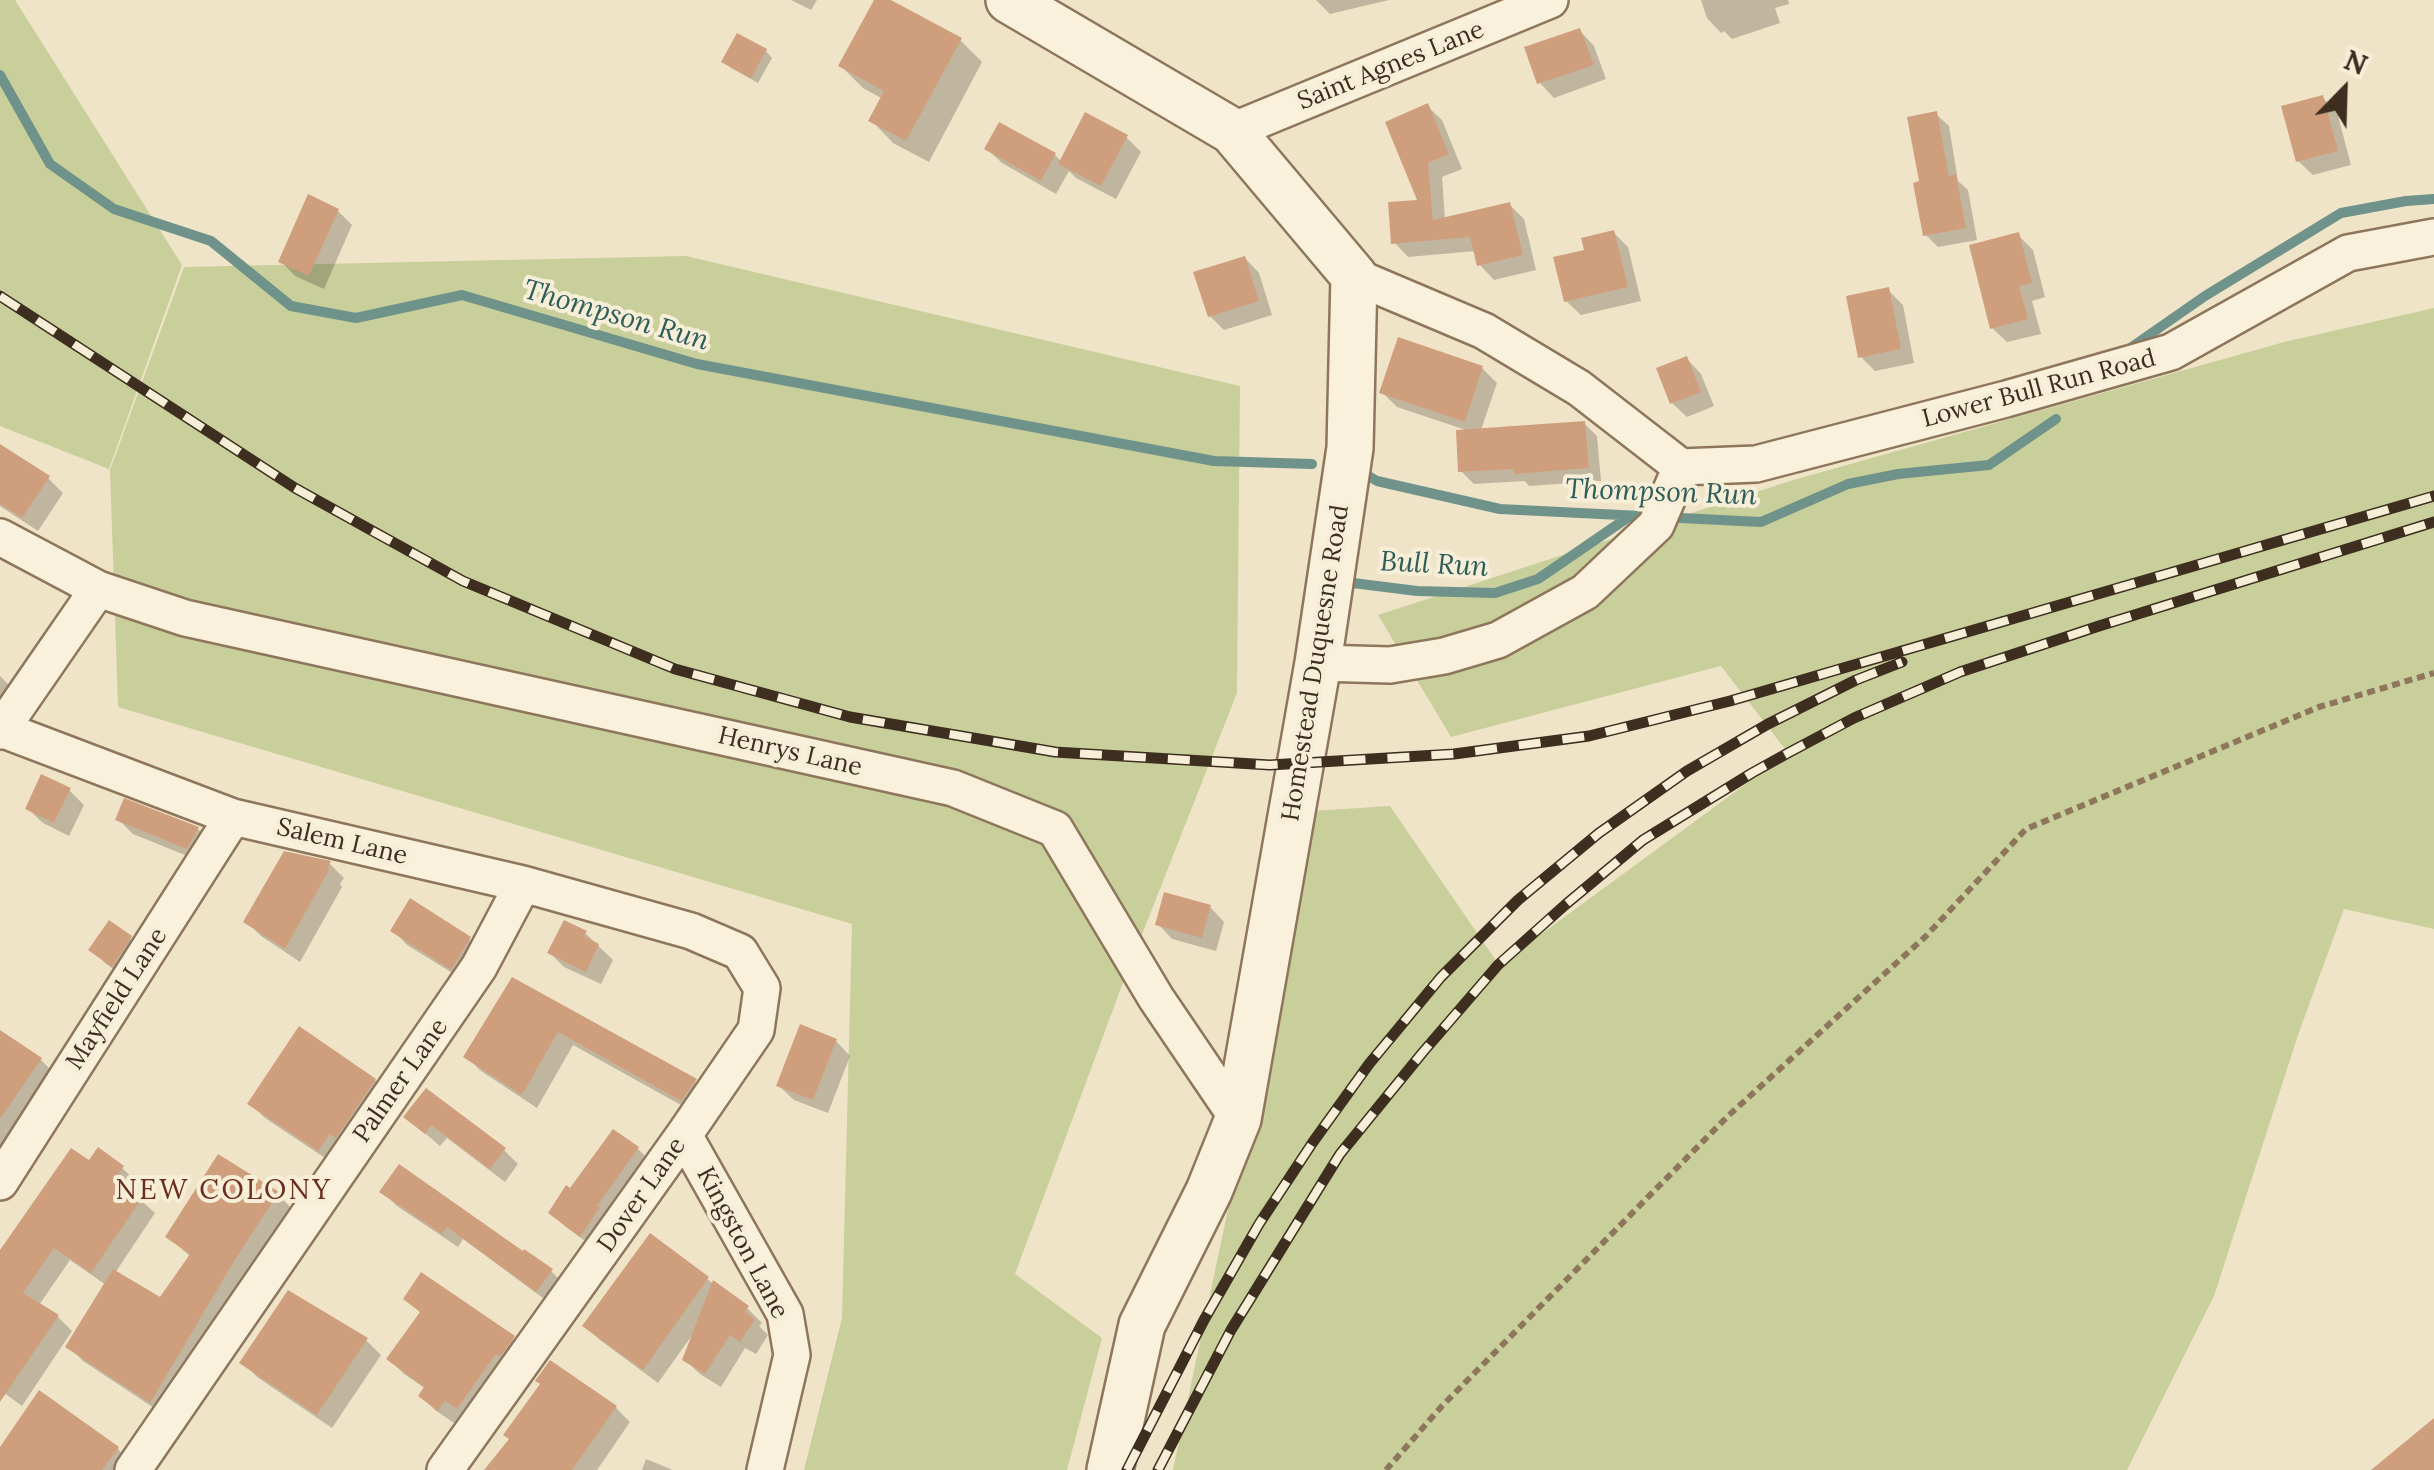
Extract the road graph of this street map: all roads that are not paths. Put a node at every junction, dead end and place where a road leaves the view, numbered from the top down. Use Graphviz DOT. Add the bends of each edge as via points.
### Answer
graph roads {
  1 [pos="1009,0"];
  2 [pos="1550,0"];
  3 [pos="1232,131"];
  4 [pos="2434,237"];
  5 [pos="1354,276"];
  6 [pos="1681,467"];
  7 [pos="0,538"];
  8 [pos="98,589"];
  9 [pos="1318,662"];
  10 [pos="1,730"];
  11 [pos="234,817"];
  12 [pos="523,884"];
  13 [pos="691,932"];
  14 [pos="1238,1119"];
  15 [pos="684,1135"];
  16 [pos="0,1182"];
  17 [pos="133,1470"];
  18 [pos="445,1470"];
  19 [pos="765,1470"];
  20 [pos="1110,1470"];
  1 -- 3 [label="street"];
  2 -- 3 [label="street, Saint Agnes Lane"];
  3 -- 5 [label="street"];
  4 -- 6 [label="street, Lower Bull Run Road" via="2348,253 2171,352 1756,464"];
  5 -- 6 [label="street" via="1484,331 1579,388"];
  5 -- 9 [label="street, Homestead Duquesne Road" via="1350,448"];
  6 -- 9 [label="street" via="1660,514 1585,592 1498,640 1390,665"];
  7 -- 8 [label="street, Henrys Lane"];
  8 -- 10 [label="street"];
  8 -- 14 [label="street, Henrys Lane" via="185,618 953,788 1055,829"];
  9 -- 14 [label="street, Homestead Duquesne Road"];
  10 -- 11 [label="street, Salem Lane"];
  11 -- 12 [label="street, Salem Lane"];
  11 -- 16 [label="street, Mayfield Lane"];
  12 -- 13 [label="street, Salem Lane"];
  12 -- 17 [label="street, Palmer Lane" via="479,967"];
  13 -- 15 [label="street, Dover Lane" via="740,952 762,988 756,1030"];
  14 -- 20 [label="street, Homestead Duquesne Road" via="1210,1191 1142,1325"];
  15 -- 18 [label="street, Dover Lane"];
  15 -- 19 [label="street, Kingston Lane" via="785,1314 792,1355"];
}
